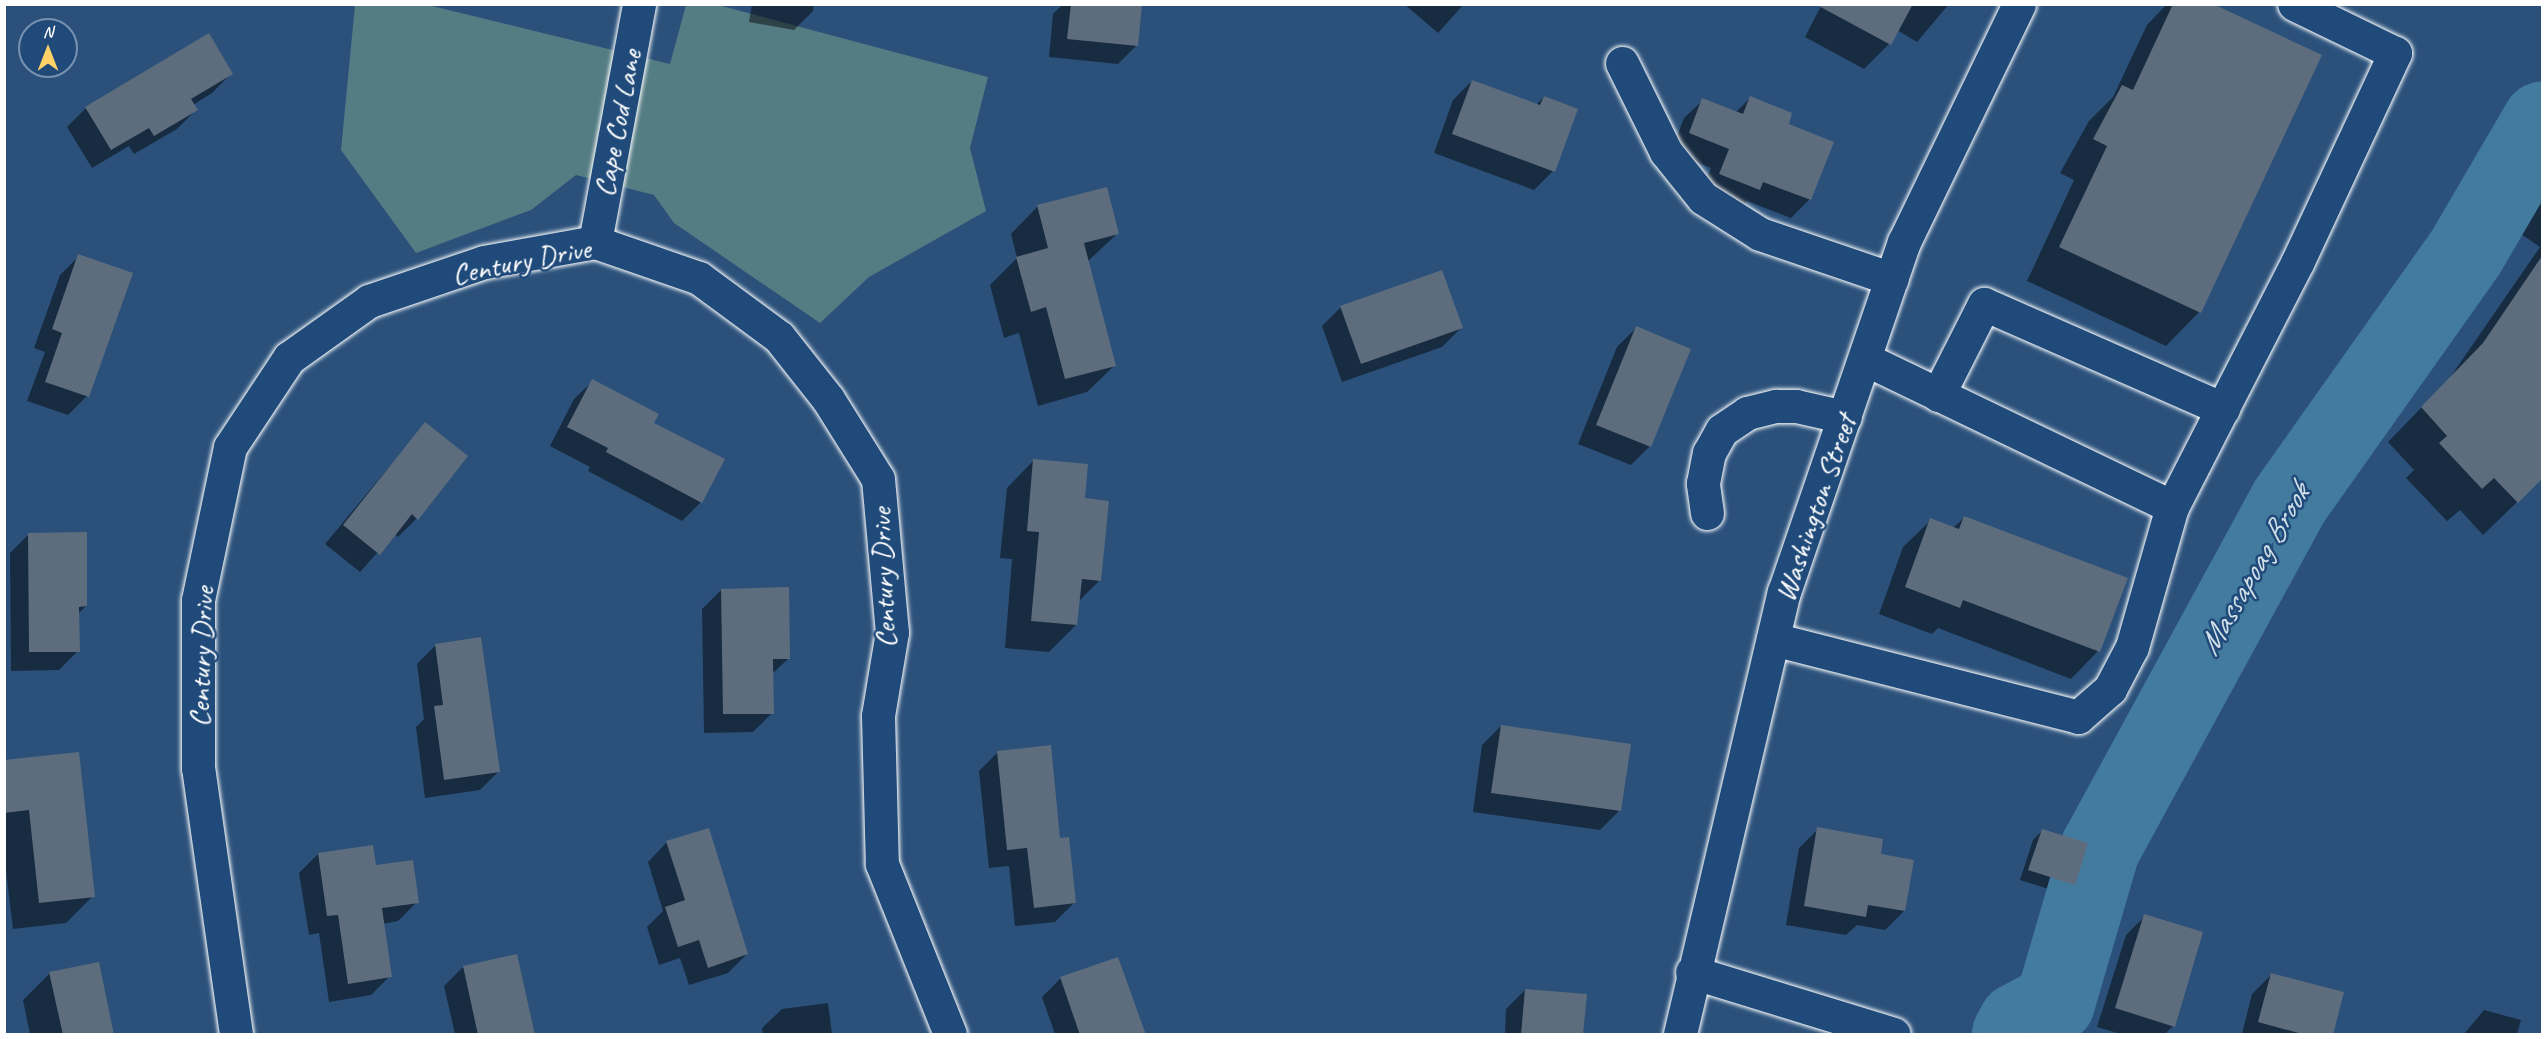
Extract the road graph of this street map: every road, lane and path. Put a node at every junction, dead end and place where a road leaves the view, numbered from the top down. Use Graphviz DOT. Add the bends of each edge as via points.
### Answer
graph roads {
  1 [pos="639,4"];
  2 [pos="2019,4"];
  3 [pos="2294,4"];
  4 [pos="1622,63"];
  5 [pos="595,242"];
  6 [pos="1892,279"];
  7 [pos="1865,359"];
  8 [pos="1938,395"];
  9 [pos="2223,409"];
  10 [pos="1845,417"];
  11 [pos="2172,507"];
  12 [pos="1707,513"];
  13 [pos="1773,639"];
  14 [pos="1692,972"];
  15 [pos="236,1035"];
  16 [pos="950,1035"];
  17 [pos="1680,1035"];
  18 [pos="1894,1035"];
  1 -- 5 [label="street, Cape Cod Lane"];
  2 -- 6 [label="street, Washington Street" via="1904,242"];
  3 -- 9 [label="street" via="2395,53 2297,263"];
  4 -- 6 [label="street" via="1666,152 1703,198 1760,234"];
  5 -- 15 [label="street, Century Drive" via="484,262 369,301 290,358 230,447 198,600 198,768"];
  5 -- 16 [label="street, Century Drive" via="699,278 779,337 828,399 878,479 892,632 878,716 882,864"];
  6 -- 7 [label="street, Washington Street"];
  7 -- 8 [label="street"];
  7 -- 10 [label="street, Washington Street"];
  8 -- 9 [label="street" via="1984,304"];
  8 -- 11 [label="street"];
  9 -- 11 [label="street"];
  10 -- 12 [label="street" via="1796,406 1776,406 1747,413 1722,430 1709,453 1703,483"];
  10 -- 13 [label="street, Washington Street" via="1784,592"];
  11 -- 13 [label="street" via="2132,647 2110,689 2078,717"];
  13 -- 14 [label="street, Washington Street"];
  14 -- 17 [label="street, Washington Street"];
  14 -- 18 [label="street"];
}
